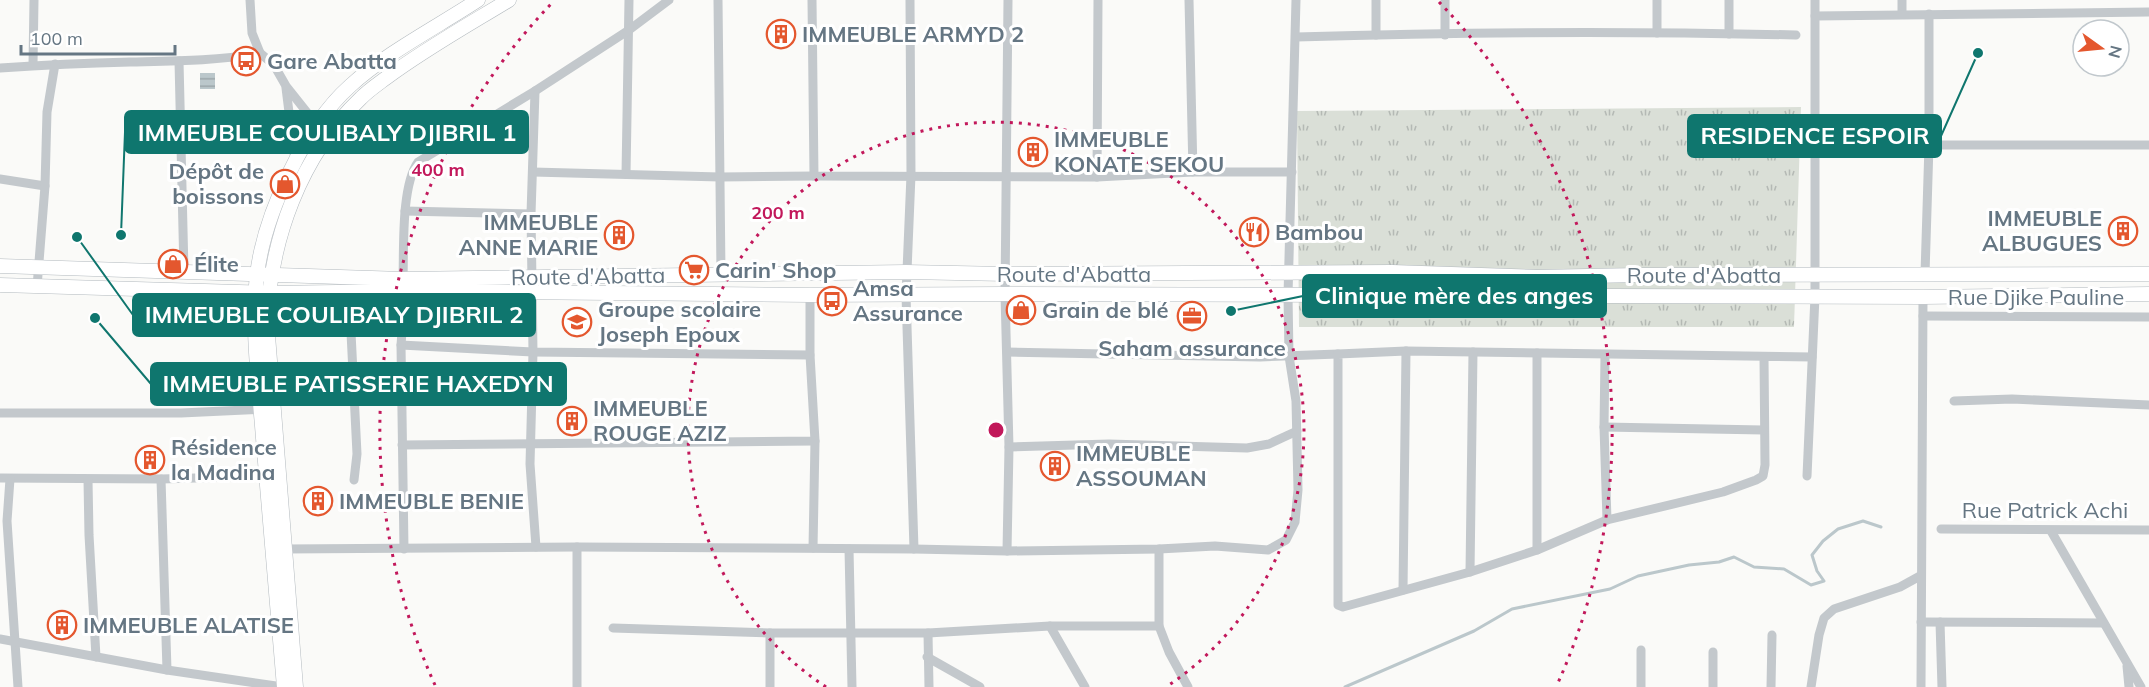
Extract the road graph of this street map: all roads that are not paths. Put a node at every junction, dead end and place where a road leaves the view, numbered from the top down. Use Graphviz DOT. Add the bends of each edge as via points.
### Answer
graph roads {
  1 [pos="34,0"];
  2 [pos="250,0"];
  3 [pos="478,0"];
  4 [pos="509,0"];
  5 [pos="629,0"];
  6 [pos="669,0"];
  7 [pos="718,0"];
  8 [pos="812,0"];
  9 [pos="910,0"];
  10 [pos="1008,0"];
  11 [pos="1098,0"];
  12 [pos="1189,0"];
  13 [pos="1296,0"];
  14 [pos="1376,0"];
  15 [pos="1445,0"];
  16 [pos="1657,0"];
  17 [pos="1729,0"];
  18 [pos="1815,0"];
  19 [pos="1902,0"];
  20 [pos="2149,12"];
  21 [pos="1902,14"];
  22 [pos="1929,14"];
  23 [pos="1815,16"];
  24 [pos="629,30"];
  25 [pos="1657,33"];
  26 [pos="1729,34"];
  27 [pos="1376,35"];
  28 [pos="1445,35"];
  29 [pos="1796,35"];
  30 [pos="1296,37"];
  31 [pos="260,53"];
  32 [pos="179,61"];
  33 [pos="55,64"];
  34 [pos="33,65"];
  35 [pos="0,68"];
  36 [pos="286,86"];
  37 [pos="535,91"];
  38 [pos="317,125"];
  39 [pos="1929,145"];
  40 [pos="2149,145"];
  41 [pos="295,162"];
  42 [pos="533,172"];
  43 [pos="1193,172"];
  44 [pos="1292,172"];
  45 [pos="626,174"];
  46 [pos="814,176"];
  47 [pos="911,176"];
  48 [pos="720,177"];
  49 [pos="1006,177"];
  50 [pos="1097,177"];
  51 [pos="0,179"];
  52 [pos="45,186"];
  53 [pos="405,211"];
  54 [pos="531,214"];
  55 [pos="0,266"];
  56 [pos="39,267"];
  57 [pos="184,272"];
  58 [pos="906,272"];
  59 [pos="258,273"];
  60 [pos="1288,273"];
  61 [pos="272,274"];
  62 [pos="720,274"];
  63 [pos="1006,274"];
  64 [pos="1815,274"];
  65 [pos="1925,274"];
  66 [pos="2149,274"];
  67 [pos="532,277"];
  68 [pos="0,285"];
  69 [pos="404,285"];
  70 [pos="37,287"];
  71 [pos="263,292"];
  72 [pos="349,292"];
  73 [pos="532,292"];
  74 [pos="1005,294"];
  75 [pos="2149,294"];
  76 [pos="810,295"];
  77 [pos="906,295"];
  78 [pos="1288,295"];
  79 [pos="1815,296"];
  80 [pos="1923,297"];
  81 [pos="1923,316"];
  82 [pos="2149,317"];
  83 [pos="401,345"];
  84 [pos="1406,351"];
  85 [pos="533,352"];
  86 [pos="1007,352"];
  87 [pos="1473,352"];
  88 [pos="1537,353"];
  89 [pos="1338,354"];
  90 [pos="810,355"];
  91 [pos="1605,355"];
  92 [pos="1289,356"];
  93 [pos="1764,357"];
  94 [pos="1812,357"];
  95 [pos="1954,401"];
  96 [pos="2149,405"];
  97 [pos="267,409"];
  98 [pos="0,413"];
  99 [pos="1604,427"];
  100 [pos="1297,430"];
  101 [pos="1763,430"];
  102 [pos="815,441"];
  103 [pos="530,442"];
  104 [pos="402,445"];
  105 [pos="1009,447"];
  106 [pos="272,476"];
  107 [pos="1807,476"];
  108 [pos="5,479"];
  109 [pos="161,479"];
  110 [pos="88,480"];
  111 [pos="354,480"];
  112 [pos="1607,520"];
  113 [pos="4,521"];
  114 [pos="1941,529"];
  115 [pos="2149,530"];
  116 [pos="2051,531"];
  117 [pos="536,547"];
  118 [pos="577,547"];
  119 [pos="813,548"];
  120 [pos="285,549"];
  121 [pos="404,549"];
  122 [pos="849,549"];
  123 [pos="914,549"];
  124 [pos="1160,549"];
  125 [pos="1537,550"];
  126 [pos="1007,551"];
  127 [pos="1470,572"];
  128 [pos="1920,576"];
  129 [pos="1403,590"];
  130 [pos="1921,622"];
  131 [pos="1940,622"];
  132 [pos="2103,623"];
  133 [pos="1159,626"];
  134 [pos="1050,627"];
  135 [pos="613,628"];
  136 [pos="850,631"];
  137 [pos="770,633"];
  138 [pos="928,633"];
  139 [pos="1772,635"];
  140 [pos="0,639"];
  141 [pos="15,641"];
  142 [pos="1641,650"];
  143 [pos="1713,652"];
  144 [pos="96,657"];
  145 [pos="927,657"];
  146 [pos="2126,661"];
  147 [pos="167,670"];
  148 [pos="18,687"];
  149 [pos="284,687"];
  150 [pos="296,687"];
  151 [pos="577,687"];
  152 [pos="770,687"];
  153 [pos="852,687"];
  154 [pos="929,687"];
  155 [pos="980,687"];
  156 [pos="1084,687"];
  157 [pos="1188,687"];
  158 [pos="1641,687"];
  159 [pos="1713,687"];
  160 [pos="1771,687"];
  161 [pos="1811,687"];
  162 [pos="1921,687"];
  163 [pos="1942,687"];
  164 [pos="2129,687"];
  165 [pos="2141,687"];
  1 -- 34 [label="street"];
  2 -- 31 [label="street" via="252,33"];
  3 -- 38 [label="street" via="349,86"];
  4 -- 61 [label="street" via="401,67 362,96 341,119 311,161 294,195"];
  5 -- 24 [label="street"];
  6 -- 24 [label="street"];
  7 -- 48 [label="street"];
  8 -- 46 [label="street"];
  9 -- 47 [label="street"];
  10 -- 49 [label="street"];
  11 -- 50 [label="street"];
  12 -- 43 [label="street"];
  13 -- 30 [label="street"];
  14 -- 27 [label="street"];
  15 -- 28 [label="street"];
  16 -- 25 [label="street"];
  17 -- 26 [label="street"];
  18 -- 23 [label="street"];
  19 -- 21 [label="street"];
  20 -- 22 [label="street"];
  21 -- 22 [label="street"];
  21 -- 23 [label="street"];
  22 -- 39 [label="street"];
  23 -- 64 [label="street"];
  24 -- 37 [label="street"];
  24 -- 45 [label="street"];
  25 -- 26 [label="street"];
  25 -- 28 [label="street"];
  26 -- 29 [label="street"];
  27 -- 28 [label="street"];
  27 -- 30 [label="street"];
  30 -- 44 [label="street"];
  31 -- 32 [label="street"];
  31 -- 36 [label="street" via="274,65"];
  32 -- 33 [label="street"];
  32 -- 57 [label="street"];
  33 -- 34 [label="street"];
  33 -- 52 [label="street" via="47,112"];
  34 -- 35 [label="street"];
  36 -- 38 [label="street"];
  36 -- 41 [label="street"];
  37 -- 42 [label="street"];
  37 -- 53 [label="street" via="418,162 411,175"];
  38 -- 41 [label="street"];
  39 -- 40 [label="street"];
  39 -- 65 [label="street"];
  41 -- 59 [label="street" via="267,232"];
  42 -- 45 [label="street"];
  42 -- 54 [label="street"];
  43 -- 44 [label="street"];
  43 -- 50 [label="street"];
  44 -- 60 [label="street"];
  45 -- 48 [label="street"];
  46 -- 47 [label="street"];
  46 -- 48 [label="street"];
  47 -- 49 [label="street"];
  47 -- 58 [label="street"];
  48 -- 62 [label="street"];
  49 -- 50 [label="street"];
  49 -- 63 [label="street"];
  51 -- 52 [label="street"];
  52 -- 56 [label="street"];
  53 -- 54 [label="street"];
  53 -- 69 [label="street"];
  54 -- 67 [label="street"];
  55 -- 56 [label="street, Route d'Abatta"];
  56 -- 57 [label="street, Route d'Abatta"];
  56 -- 70 [label="street"];
  57 -- 59 [label="street, Route d'Abatta"];
  58 -- 62 [label="street, Route d'Abatta"];
  58 -- 63 [label="street, Route d'Abatta"];
  58 -- 77 [label="street"];
  59 -- 61 [label="street, Route d'Abatta"];
  59 -- 71 [label="street"];
  60 -- 63 [label="street, Route d'Abatta"];
  60 -- 64 [label="street, Route d'Abatta" via="1537,277"];
  60 -- 78 [label="street"];
  61 -- 69 [label="street, Route d'Abatta"];
  61 -- 71 [label="street"];
  62 -- 67 [label="street, Route d'Abatta"];
  63 -- 74 [label="street"];
  64 -- 65 [label="street, Route d'Abatta"];
  64 -- 79 [label="street"];
  65 -- 66 [label="street, Route d'Abatta"];
  67 -- 69 [label="street, Route d'Abatta"];
  67 -- 73 [label="street"];
  68 -- 70 [label="street, Route d'Abatta"];
  69 -- 72 [label="street, Route d'Abatta"];
  69 -- 73 [label="street, Route d'Abatta"];
  69 -- 83 [label="street"];
  70 -- 71 [label="street, Route d'Abatta"];
  71 -- 72 [label="street, Route d'Abatta"];
  71 -- 97 [label="street"];
  72 -- 111 [label="street" via="357,454"];
  73 -- 76 [label="street, Route d'Abatta"];
  73 -- 85 [label="street"];
  74 -- 77 [label="street, Route d'Abatta"];
  74 -- 78 [label="street, Route d'Abatta"];
  74 -- 86 [label="street"];
  75 -- 80 [label="street, Route d'Abatta"];
  76 -- 77 [label="street, Route d'Abatta"];
  76 -- 90 [label="street"];
  77 -- 123 [label="street"];
  78 -- 79 [label="street, Route d'Abatta"];
  78 -- 92 [label="street"];
  79 -- 80 [label="street, Route d'Abatta"];
  79 -- 94 [label="street"];
  80 -- 81 [label="street"];
  81 -- 82 [label="street, Rue Djike Pauline"];
  81 -- 128 [label="street"];
  83 -- 85 [label="street"];
  83 -- 104 [label="street"];
  84 -- 87 [label="street"];
  84 -- 89 [label="street"];
  84 -- 129 [label="street"];
  85 -- 90 [label="street"];
  85 -- 103 [label="street"];
  86 -- 92 [label="street"];
  86 -- 105 [label="street"];
  87 -- 88 [label="street"];
  87 -- 127 [label="street"];
  88 -- 91 [label="street"];
  88 -- 125 [label="street"];
  89 -- 92 [label="street"];
  89 -- 129 [label="street" via="1336,602 1343,607"];
  90 -- 102 [label="street"];
  91 -- 93 [label="street"];
  91 -- 99 [label="street"];
  92 -- 100 [label="street"];
  93 -- 94 [label="street"];
  93 -- 101 [label="street"];
  94 -- 107 [label="street"];
  95 -- 96 [label="street" via="2012,399"];
  97 -- 98 [label="street"];
  97 -- 106 [label="street"];
  99 -- 101 [label="street"];
  99 -- 112 [label="street"];
  100 -- 105 [label="street" via="1269,444 1247,448 1109,444"];
  100 -- 124 [label="street" via="1295,522 1286,540 1268,549"];
  101 -- 112 [label="street" via="1764,476 1723,492"];
  102 -- 103 [label="street"];
  102 -- 119 [label="street"];
  103 -- 104 [label="street"];
  103 -- 117 [label="street"];
  104 -- 121 [label="street"];
  105 -- 126 [label="street"];
  106 -- 109 [label="street"];
  106 -- 120 [label="street"];
  106 -- 149 [label="street"];
  108 -- 110 [label="street"];
  108 -- 113 [label="street"];
  109 -- 110 [label="street"];
  109 -- 147 [label="street"];
  110 -- 144 [label="street"];
  112 -- 125 [label="street"];
  113 -- 141 [label="street"];
  114 -- 116 [label="street, Rue Patrick Achi"];
  115 -- 116 [label="street, Rue Patrick Achi"];
  116 -- 132 [label="street"];
  117 -- 118 [label="street"];
  117 -- 121 [label="street"];
  118 -- 119 [label="street"];
  118 -- 151 [label="street"];
  119 -- 122 [label="street"];
  120 -- 121 [label="street"];
  120 -- 150 [label="street"];
  122 -- 123 [label="street"];
  122 -- 136 [label="street"];
  123 -- 126 [label="street"];
  124 -- 126 [label="street"];
  124 -- 133 [label="street"];
  125 -- 127 [label="street"];
  127 -- 129 [label="street"];
  128 -- 130 [label="street"];
  128 -- 161 [label="street" via="1900,587 1834,609 1824,618"];
  130 -- 131 [label="street"];
  130 -- 162 [label="street"];
  131 -- 132 [label="street"];
  131 -- 163 [label="street"];
  132 -- 146 [label="street"];
  133 -- 134 [label="street"];
  133 -- 157 [label="street"];
  134 -- 138 [label="street"];
  134 -- 156 [label="street"];
  135 -- 137 [label="street"];
  136 -- 137 [label="street"];
  136 -- 138 [label="street"];
  136 -- 153 [label="street"];
  137 -- 152 [label="street"];
  138 -- 145 [label="street"];
  139 -- 160 [label="street"];
  140 -- 141 [label="street"];
  141 -- 144 [label="street"];
  141 -- 148 [label="street"];
  142 -- 158 [label="street"];
  143 -- 159 [label="street"];
  144 -- 147 [label="street"];
  145 -- 154 [label="street"];
  145 -- 155 [label="street"];
  146 -- 164 [label="street"];
  146 -- 165 [label="street"];
  147 -- 149 [label="street"];
}
